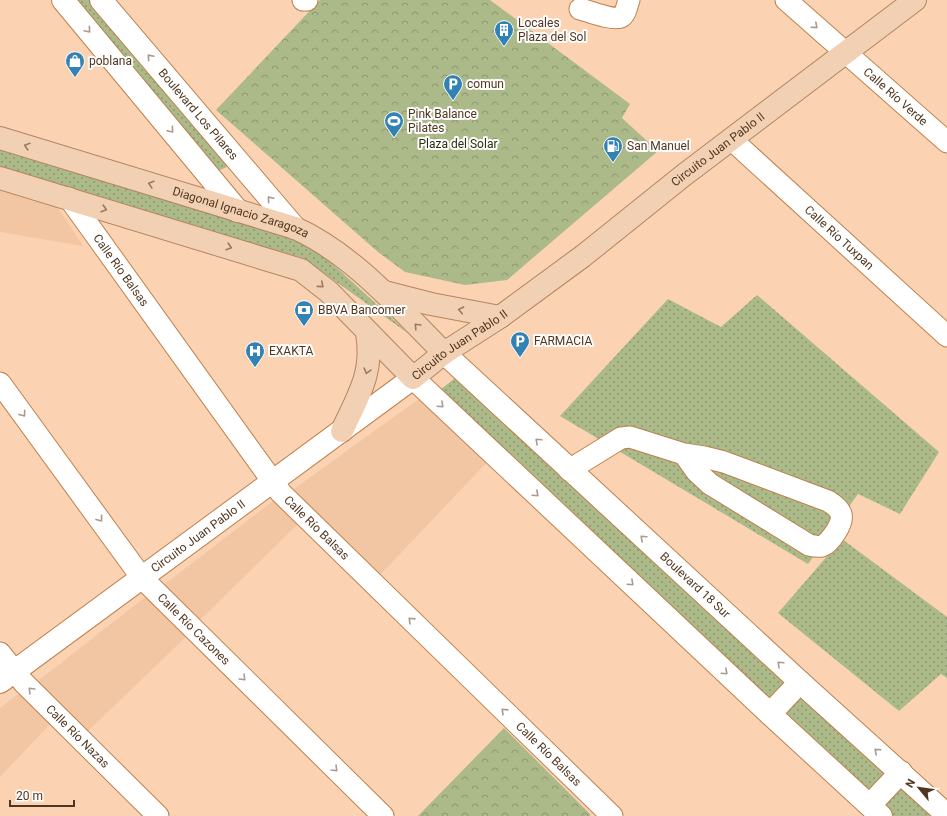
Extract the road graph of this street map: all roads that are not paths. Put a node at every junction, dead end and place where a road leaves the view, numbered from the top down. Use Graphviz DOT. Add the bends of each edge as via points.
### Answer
graph roads {
  1 [pos="63,0"];
  2 [pos="101,0"];
  3 [pos="303,0"];
  4 [pos="307,0"];
  5 [pos="629,0"];
  6 [pos="786,0"];
  7 [pos="914,0"];
  8 [pos="580,8"];
  9 [pos="845,52"];
  10 [pos="0,138"];
  11 [pos="732,140"];
  12 [pos="947,142"];
  13 [pos="0,178"];
  14 [pos="69,198"];
  15 [pos="238,211"];
  16 [pos="295,228"];
  17 [pos="383,291"];
  18 [pos="500,317"];
  19 [pos="367,333"];
  20 [pos="947,336"];
  21 [pos="444,354"];
  22 [pos="413,378"];
  23 [pos="0,383"];
  24 [pos="342,431"];
  25 [pos="684,454"];
  26 [pos="569,470"];
  27 [pos="272,482"];
  28 [pos="142,578"];
  29 [pos="0,653"];
  30 [pos="7,677"];
  31 [pos="800,682"];
  32 [pos="770,714"];
  33 [pos="901,772"];
  34 [pos="876,811"];
  35 [pos="947,815"];
  36 [pos="158,816"];
  37 [pos="383,816"];
  38 [pos="612,816"];
  1 -- 15 [label="main road, one-way"];
  16 -- 2 [label="main road, Boulevard Los Pilares, one-way"];
  3 -- 4 [label="street"];
  5 -- 8 [label="street" via="625,12 615,19"];
  6 -- 9 [label="street, Calle Río Verde, one-way"];
  7 -- 9 [label="main road, Circuito Juan Pablo II"];
  9 -- 11 [label="main road, Circuito Juan Pablo II"];
  9 -- 12 [label="street, Calle Río Verde"];
  15 -- 10 [label="main road, Diagonal Ignacio Zaragoza, one-way"];
  11 -- 18 [label="main road, Circuito Juan Pablo II"];
  11 -- 20 [label="street, Calle Río Tuxpan"];
  13 -- 14 [label="main road"];
  14 -- 19 [label="main road, one-way" via="301,270 329,292"];
  14 -- 27 [label="street, Calle Río Balsas"];
  15 -- 16 [label="main road, Diagonal Ignacio Zaragoza"];
  16 -- 17 [label="main road, Diagonal Ignacio Zaragoza" via="331,248"];
  18 -- 17 [label="main road, one-way" via="431,304"];
  21 -- 17 [label="main road, Diagonal Ignacio Zaragoza, one-way"];
  18 -- 21 [label="main road, Circuito Juan Pablo II"];
  19 -- 22 [label="main road"];
  19 -- 24 [label="main road, one-way" via="370,350 368,368"];
  21 -- 22 [label="main road, Circuito Juan Pablo II"];
  26 -- 21 [label="main road, Boulevard 18 Sur, one-way"];
  22 -- 24 [label="main road, Circuito Juan Pablo II"];
  22 -- 32 [label="main road, one-way"];
  23 -- 28 [label="street, Calle Río Cazones, one-way"];
  24 -- 27 [label="main road, Circuito Juan Pablo II"];
  25 -- 25 [label="street" via="724,462 828,501 842,515 840,522 829,541 822,546 809,545 710,484 696,471"];
  25 -- 26 [label="street" via="630,437 621,438"];
  31 -- 26 [label="main road, Boulevard 18 Sur, one-way"];
  27 -- 28 [label="main road, Circuito Juan Pablo II"];
  38 -- 27 [label="street, Calle Río Balsas, one-way" via="280,493"];
  28 -- 30 [label="main road, Circuito Juan Pablo II"];
  28 -- 37 [label="street, Calle Río Cazones, one-way"];
  29 -- 30 [label="street, Calle Río Nazas"];
  36 -- 30 [label="street, Calle Río Nazas, one-way"];
  31 -- 32 [label="main road"];
  33 -- 31 [label="main road, Boulevard 18 Sur, one-way"];
  32 -- 34 [label="main road"];
  33 -- 34 [label="main road"];
  33 -- 35 [label="main road, Boulevard 18 Sur"];
}
